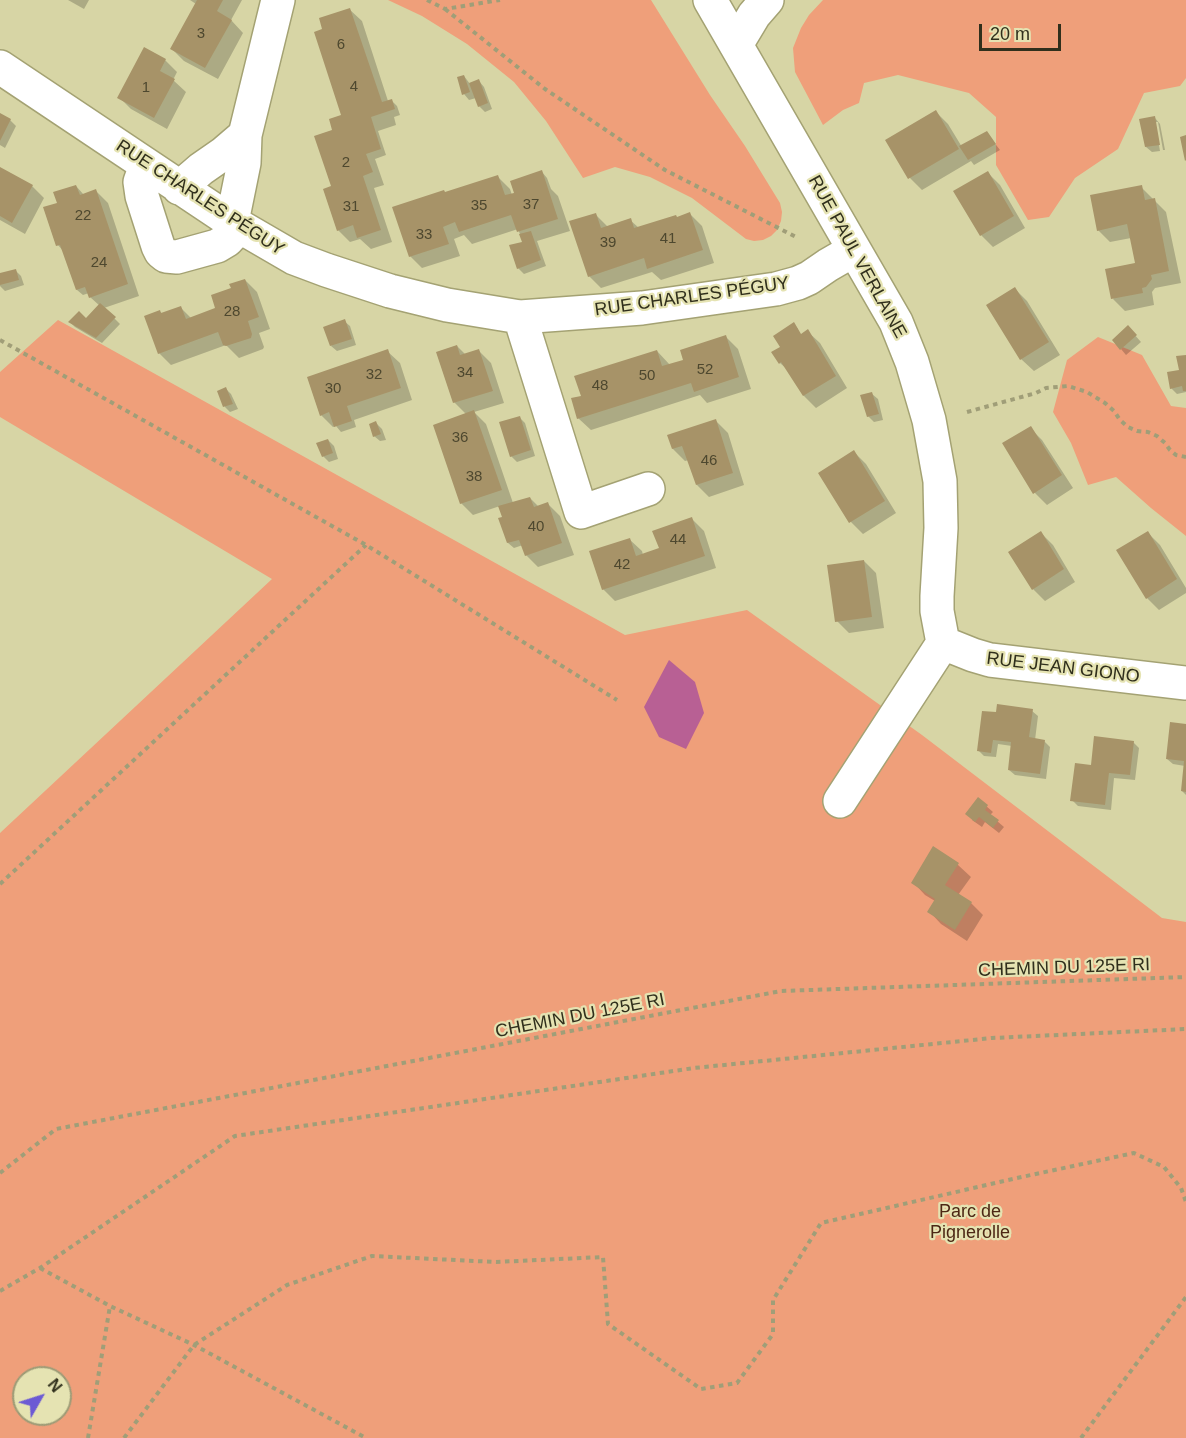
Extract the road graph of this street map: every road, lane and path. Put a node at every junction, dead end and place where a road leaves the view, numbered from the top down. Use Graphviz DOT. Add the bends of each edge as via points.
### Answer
graph roads {
  1 [pos="278,0"];
  2 [pos="428,0"];
  3 [pos="500,0"];
  4 [pos="710,0"];
  5 [pos="767,0"];
  6 [pos="446,9"];
  7 [pos="736,45"];
  8 [pos="0,67"];
  9 [pos="246,135"];
  10 [pos="146,165"];
  11 [pos="179,188"];
  12 [pos="236,225"];
  13 [pos="798,238"];
  14 [pos="854,250"];
  15 [pos="520,317"];
  16 [pos="0,340"];
  17 [pos="967,412"];
  18 [pos="1186,457"];
  19 [pos="648,489"];
  20 [pos="366,545"];
  21 [pos="943,643"];
  22 [pos="1186,683"];
  23 [pos="617,699"];
  24 [pos="840,801"];
  25 [pos="0,884"];
  26 [pos="1186,977"];
  27 [pos="1186,1029"];
  28 [pos="0,1173"];
  29 [pos="1186,1202"];
  30 [pos="40,1268"];
  31 [pos="0,1291"];
  32 [pos="1186,1297"];
  33 [pos="110,1306"];
  34 [pos="194,1345"];
  35 [pos="88,1438"];
  36 [pos="124,1438"];
  37 [pos="366,1438"];
  38 [pos="1081,1438"];
  1 -- 9 [label="street"];
  2 -- 6 [label="path"];
  3 -- 6 [label="path"];
  4 -- 7 [label="street, RUE PAUL VERLAINE"];
  5 -- 7 [label="street"];
  6 -- 13 [label="path" via="545,89 665,170"];
  7 -- 14 [label="street, RUE PAUL VERLAINE"];
  8 -- 10 [label="street, RUE CHARLES PÉGUY"];
  9 -- 11 [label="street"];
  9 -- 12 [label="street"];
  10 -- 11 [label="street, RUE CHARLES PÉGUY"];
  10 -- 12 [label="street" via="140,182 141,196 160,252 177,257 217,246"];
  11 -- 12 [label="street, RUE CHARLES PÉGUY"];
  12 -- 15 [label="street, RUE CHARLES PÉGUY" via="294,258 390,291"];
  14 -- 15 [label="street, RUE CHARLES PÉGUY" via="809,278 776,289 642,308"];
  14 -- 21 [label="street, RUE PAUL VERLAINE" via="902,335 929,420 940,481 942,528 937,611"];
  15 -- 19 [label="street" via="581,512"];
  16 -- 20 [label="path"];
  17 -- 18 [label="path" via="1046,388 1068,386 1106,403 1128,427 1157,436 1176,455"];
  20 -- 23 [label="path"];
  20 -- 25 [label="path"];
  21 -- 22 [label="street, RUE JEAN GIONO" via="990,660"];
  21 -- 24 [label="street"];
  26 -- 28 [label="path, CHEMIN DU 125E RI" via="781,991 56,1129"];
  27 -- 30 [label="path" via="992,1038 694,1068 235,1136"];
  29 -- 34 [label="path" via="1181,1188 1164,1167 1134,1153 821,1222 773,1300 773,1334 737,1383 701,1389 608,1324 603,1257 496,1262 372,1256 287,1285"];
  30 -- 31 [label="path"];
  30 -- 33 [label="path"];
  32 -- 38 [label="path"];
  33 -- 34 [label="path"];
  33 -- 35 [label="path"];
  34 -- 36 [label="path"];
  34 -- 37 [label="path"];
}
